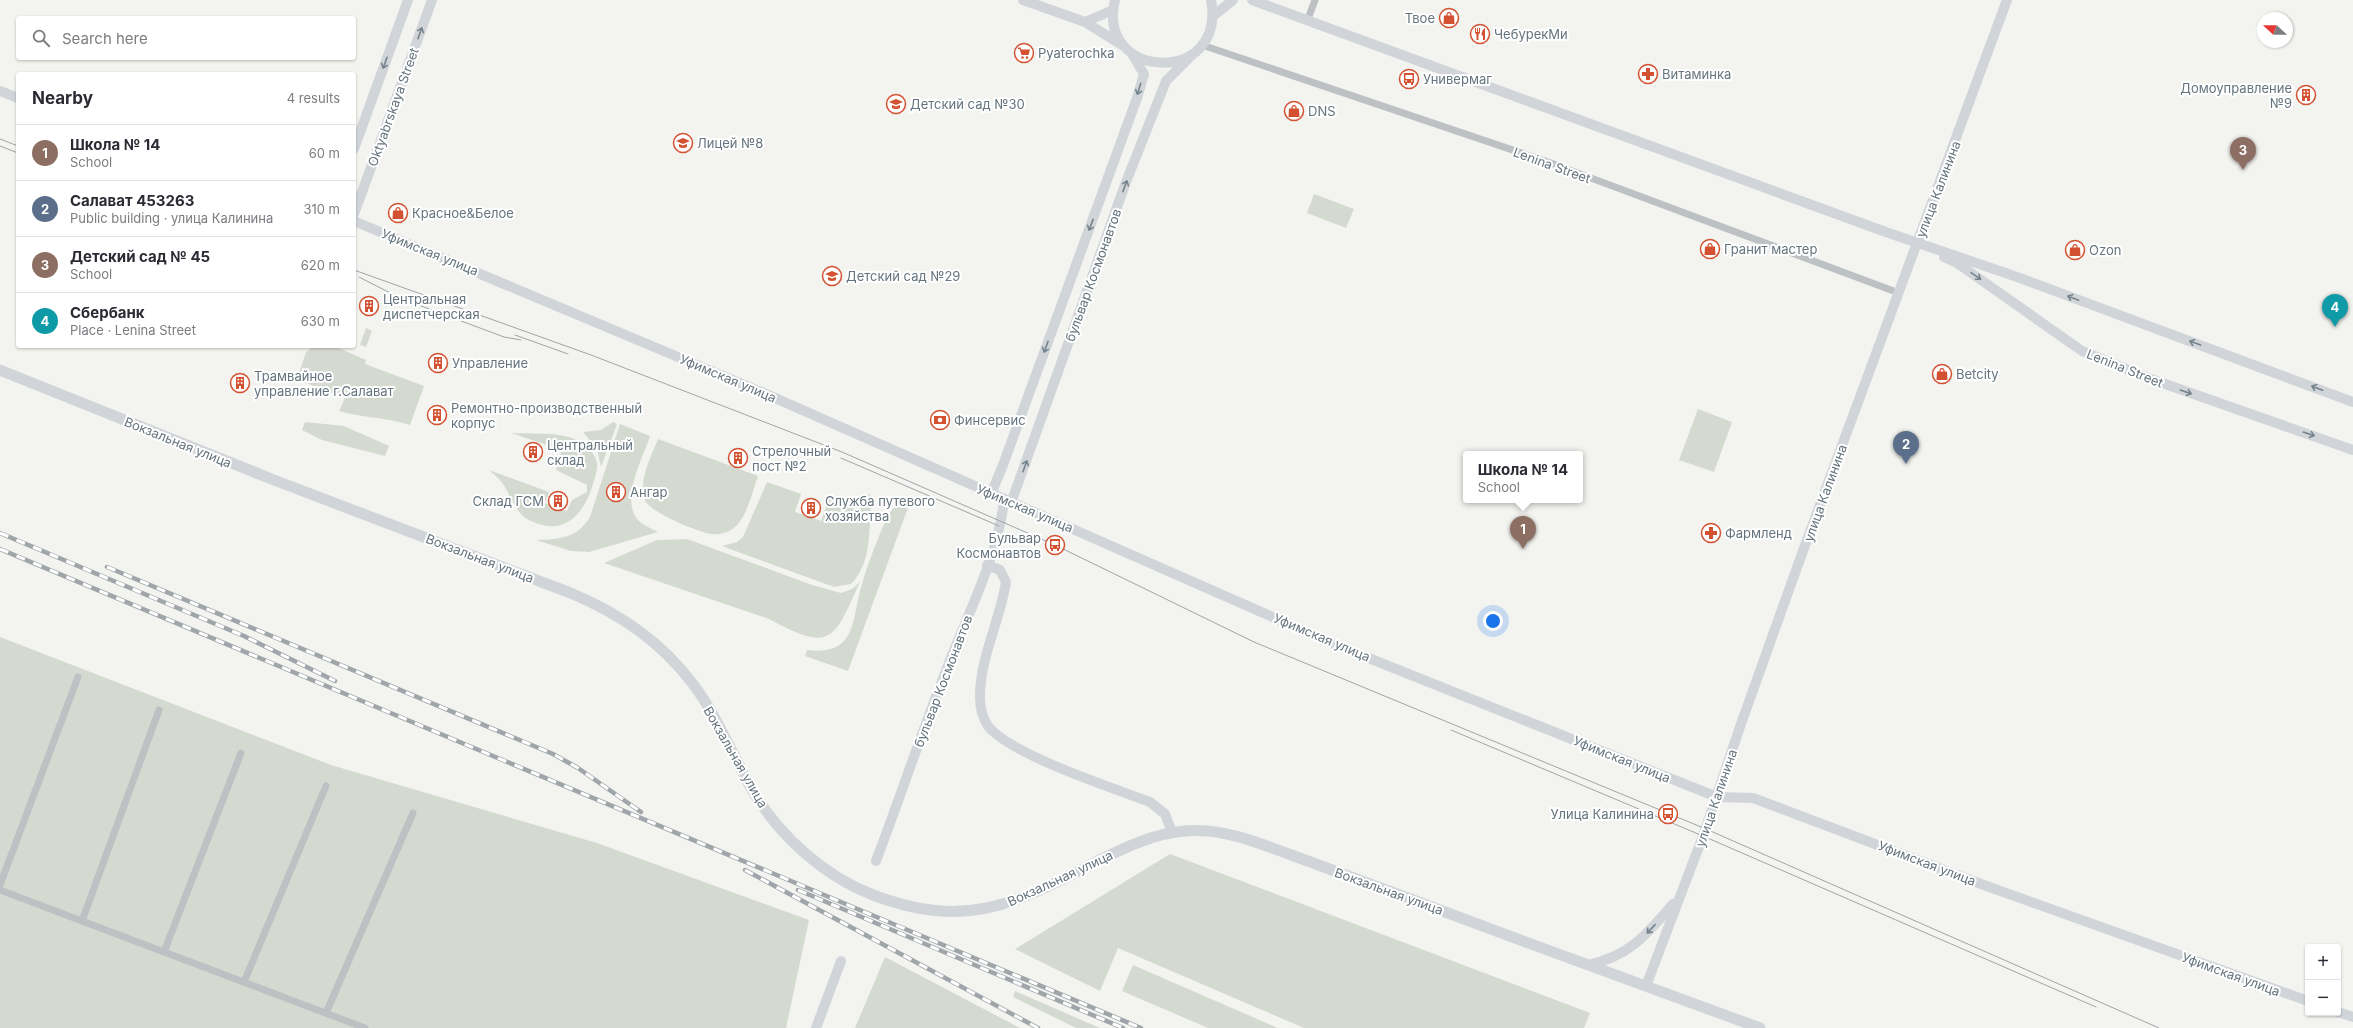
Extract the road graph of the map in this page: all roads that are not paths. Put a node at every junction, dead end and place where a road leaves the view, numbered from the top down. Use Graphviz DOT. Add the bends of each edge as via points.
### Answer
graph roads {
  1 [pos="408,0"];
  2 [pos="431,0"];
  3 [pos="1023,0"];
  4 [pos="1211,0"];
  5 [pos="1233,0"];
  6 [pos="1252,0"];
  7 [pos="1314,0"];
  8 [pos="2007,0"];
  9 [pos="1114,5"];
  10 [pos="1213,16"];
  11 [pos="1308,19"];
  12 [pos="1085,22"];
  13 [pos="1202,45"];
  14 [pos="1124,46"];
  15 [pos="1132,54"];
  16 [pos="1190,57"];
  17 [pos="0,91"];
  18 [pos="16,97"];
  19 [pos="356,143"];
  20 [pos="356,208"];
  21 [pos="356,222"];
  22 [pos="1918,243"];
  23 [pos="1899,293"];
  24 [pos="0,370"];
  25 [pos="2353,402"];
  26 [pos="2353,450"];
  27 [pos="991,494"];
  28 [pos="1007,501"];
  29 [pos="987,565"];
  30 [pos="78,677"];
  31 [pos="159,710"];
  32 [pos="241,753"];
  33 [pos="326,786"];
  34 [pos="1717,797"];
  35 [pos="413,812"];
  36 [pos="1172,832"];
  37 [pos="876,862"];
  38 [pos="0,885"];
  39 [pos="0,890"];
  40 [pos="1678,900"];
  41 [pos="82,921"];
  42 [pos="164,952"];
  43 [pos="841,961"];
  44 [pos="1588,965"];
  45 [pos="244,982"];
  46 [pos="1646,986"];
  47 [pos="2305,1000"];
  48 [pos="326,1013"];
  49 [pos="2341,1013"];
  50 [pos="2353,1018"];
  51 [pos="365,1028"];
  52 [pos="816,1028"];
  53 [pos="1760,1028"];
  1 -- 19 [label="street, Oktyabrskaya Street, one-way"];
  20 -- 2 [label="street, Oktyabrskaya Street, one-way"];
  3 -- 12 [label="street"];
  4 -- 10 [label="street"];
  5 -- 10 [label="street"];
  6 -- 11 [label="street, Lenina Street"];
  7 -- 11 [label="street"];
  8 -- 22 [label="street, улица Калинина"];
  9 -- 12 [label="street"];
  9 -- 14 [label="street" via="1113,23"];
  10 -- 13 [label="street" via="1210,31"];
  11 -- 22 [label="street, Lenina Street"];
  12 -- 14 [label="street"];
  13 -- 16 [label="street"];
  13 -- 23 [label="street, Lenina Street" via="1548,162"];
  14 -- 15 [label="street"];
  15 -- 16 [label="street" via="1146,61 1161,64 1176,63"];
  15 -- 27 [label="street, бульвар Космонавтов, one-way" via="1144,74 1137,98"];
  28 -- 16 [label="street, бульвар Космонавтов, one-way" via="1166,80"];
  17 -- 18 [label="street"];
  21 -- 27 [label="street, Уфимская улица" via="759,391"];
  22 -- 23 [label="street, улица Калинина"];
  25 -- 22 [label="street, Lenina Street, one-way" via="2006,273"];
  22 -- 26 [label="street, Lenina Street, one-way" via="1957,263 2082,351 2142,376"];
  23 -- 34 [label="street, улица Калинина" via="1745,713"];
  24 -- 36 [label="main road, Вокзальная улица" via="274,480 573,594 620,616 659,645 694,686 709,708 756,796 777,824 820,865 871,894 931,911 978,910 1016,900 1124,848"];
  27 -- 28 [label="street, Уфимская улица"];
  28 -- 29 [label="street, бульвар Космонавтов"];
  28 -- 34 [label="street, Уфимская улица" via="1336,645"];
  29 -- 36 [label="street" via="1000,570 1006,582 980,684 981,711 989,727 1012,744 1035,756 1150,802 1165,814"];
  29 -- 37 [label="street, бульвар Космонавтов"];
  30 -- 38 [label="street"];
  31 -- 41 [label="street"];
  32 -- 42 [label="street"];
  33 -- 45 [label="street"];
  34 -- 40 [label="street, улица Калинина"];
  34 -- 47 [label="street, Уфимская улица" via="1753,798 1981,884"];
  35 -- 48 [label="street"];
  36 -- 44 [label="main road, Вокзальная улица" via="1205,830 1244,839"];
  39 -- 41 [label="street"];
  40 -- 44 [label="street, one-way" via="1645,935 1620,955"];
  40 -- 46 [label="street, улица Калинина"];
  41 -- 42 [label="street"];
  42 -- 45 [label="street"];
  43 -- 52 [label="street"];
  44 -- 46 [label="main road, Вокзальная улица"];
  45 -- 48 [label="street"];
  46 -- 53 [label="main road, Вокзальная улица"];
  48 -- 51 [label="street"];
  49 -- 50 [label="street"];
}
